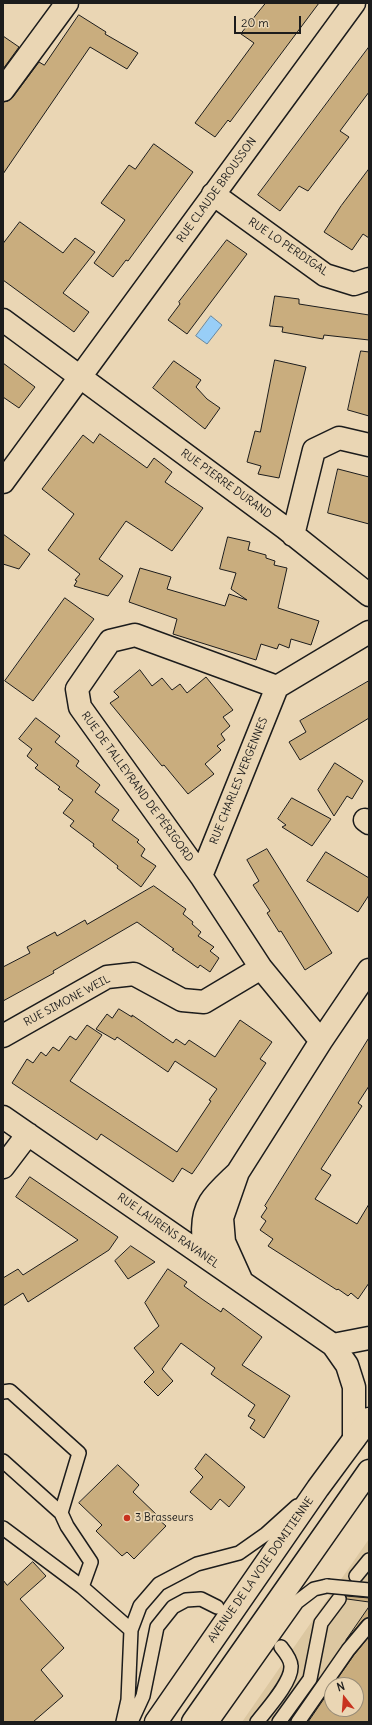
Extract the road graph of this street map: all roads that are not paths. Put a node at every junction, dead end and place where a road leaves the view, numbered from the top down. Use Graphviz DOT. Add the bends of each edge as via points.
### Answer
graph roads {
  1 [pos="67,3"];
  2 [pos="354,3"];
  3 [pos="3,90"];
  4 [pos="213,194"];
  5 [pos="369,279"];
  6 [pos="3,320"];
  7 [pos="80,377"];
  8 [pos="369,445"];
  9 [pos="3,482"];
  10 [pos="293,535"];
  11 [pos="369,595"];
  12 [pos="369,632"];
  13 [pos="277,687"];
  14 [pos="201,876"];
  15 [pos="261,968"];
  16 [pos="369,970"];
  17 [pos="3,1036"];
  18 [pos="321,1041"];
  19 [pos="3,1116"];
  20 [pos="28,1134"];
  21 [pos="3,1167"];
  22 [pos="238,1172"];
  23 [pos="206,1257"];
  24 [pos="242,1282"];
  25 [pos="369,1338"];
  26 [pos="333,1345"];
  27 [pos="3,1392"];
  28 [pos="369,1419"];
  29 [pos="354,1439"];
  30 [pos="3,1461"];
  31 [pos="369,1471"];
  32 [pos="318,1488"];
  33 [pos="61,1513"];
  34 [pos="3,1528"];
  35 [pos="369,1560"];
  36 [pos="356,1576"];
  37 [pos="82,1587"];
  38 [pos="369,1590"];
  39 [pos="339,1599"];
  40 [pos="217,1607"];
  41 [pos="369,1625"];
  42 [pos="131,1630"];
  43 [pos="281,1647"];
  44 [pos="123,1722"];
  45 [pos="131,1722"];
  46 [pos="156,1722"];
  47 [pos="193,1722"];
  48 [pos="212,1722"];
  49 [pos="257,1722"];
  50 [pos="279,1722"];
  51 [pos="298,1722"];
  1 -- 3 [label="street"];
  2 -- 4 [label="street, RUE CLAUDE BROUSSON"];
  4 -- 5 [label="street, RUE LO PERDIGAL" via="325,275 354,284"];
  4 -- 7 [label="street, RUE CLAUDE BROUSSON"];
  6 -- 7 [label="street, RUE PIERRE DURAND"];
  7 -- 9 [label="street, RUE CLAUDE BROUSSON"];
  7 -- 10 [label="street, RUE PIERRE DURAND"];
  8 -- 10 [label="street" via="340,438 314,450"];
  10 -- 11 [label="street, RUE PIERRE DURAND"];
  12 -- 13 [label="street"];
  13 -- 14 [label="street, RUE CHARLES VERGENNES"];
  13 -- 14 [label="street, RUE DE TALLEYRAND DE PÉRIGORD" via="135,635 110,641 77,689 80,707"];
  14 -- 15 [label="street, RUE DE TALLEYRAND DE PÉRIGORD"];
  15 -- 17 [label="street, RUE SIMONE WEIL" via="204,1002 182,1000 134,974 108,976"];
  15 -- 18 [label="street, RUE DE TALLEYRAND DE PÉRIGORD"];
  16 -- 18 [label="street"];
  18 -- 22 [label="street"];
  19 -- 20 [label="street, RUE LAURENS RAVANEL"];
  20 -- 21 [label="street"];
  20 -- 23 [label="street, RUE LAURENS RAVANEL"];
  22 -- 23 [label="street" via="210,1202 204,1217"];
  22 -- 24 [label="street" via="222,1218 224,1242"];
  23 -- 24 [label="street, RUE LAURENS RAVANEL"];
  24 -- 26 [label="street, RUE LAURENS RAVANEL"];
  25 -- 26 [label="street"];
  26 -- 29 [label="street, RUE LAURENS RAVANEL" via="347,1365 354,1387"];
  27 -- 33 [label="lane" via="10,1391 78,1453"];
  28 -- 29 [label="street, AVENUE DE LA VOIE DOMITIENNE"];
  29 -- 32 [label="street, AVENUE DE LA VOIE DOMITIENNE"];
  30 -- 33 [label="lane"];
  31 -- 47 [label="street"];
  32 -- 42 [label="lane" via="266,1534 239,1553 197,1564 159,1584 140,1606"];
  32 -- 46 [label="street, AVENUE DE LA VOIE DOMITIENNE"];
  33 -- 37 [label="lane" via="91,1562"];
  34 -- 37 [label="lane"];
  35 -- 36 [label="lane"];
  37 -- 42 [label="lane"];
  38 -- 48 [label="lane, bridge" via="327,1586 314,1588 296,1602"];
  39 -- 50 [label="lane" via="321,1623 310,1679"];
  40 -- 45 [label="lane" via="201,1599 186,1600 173,1608 157,1627 144,1696"];
  41 -- 51 [label="lane" via="348,1650"];
  42 -- 44 [label="lane" via="128,1700"];
  43 -- 49 [label="lane" via="291,1666 288,1680"];
}
